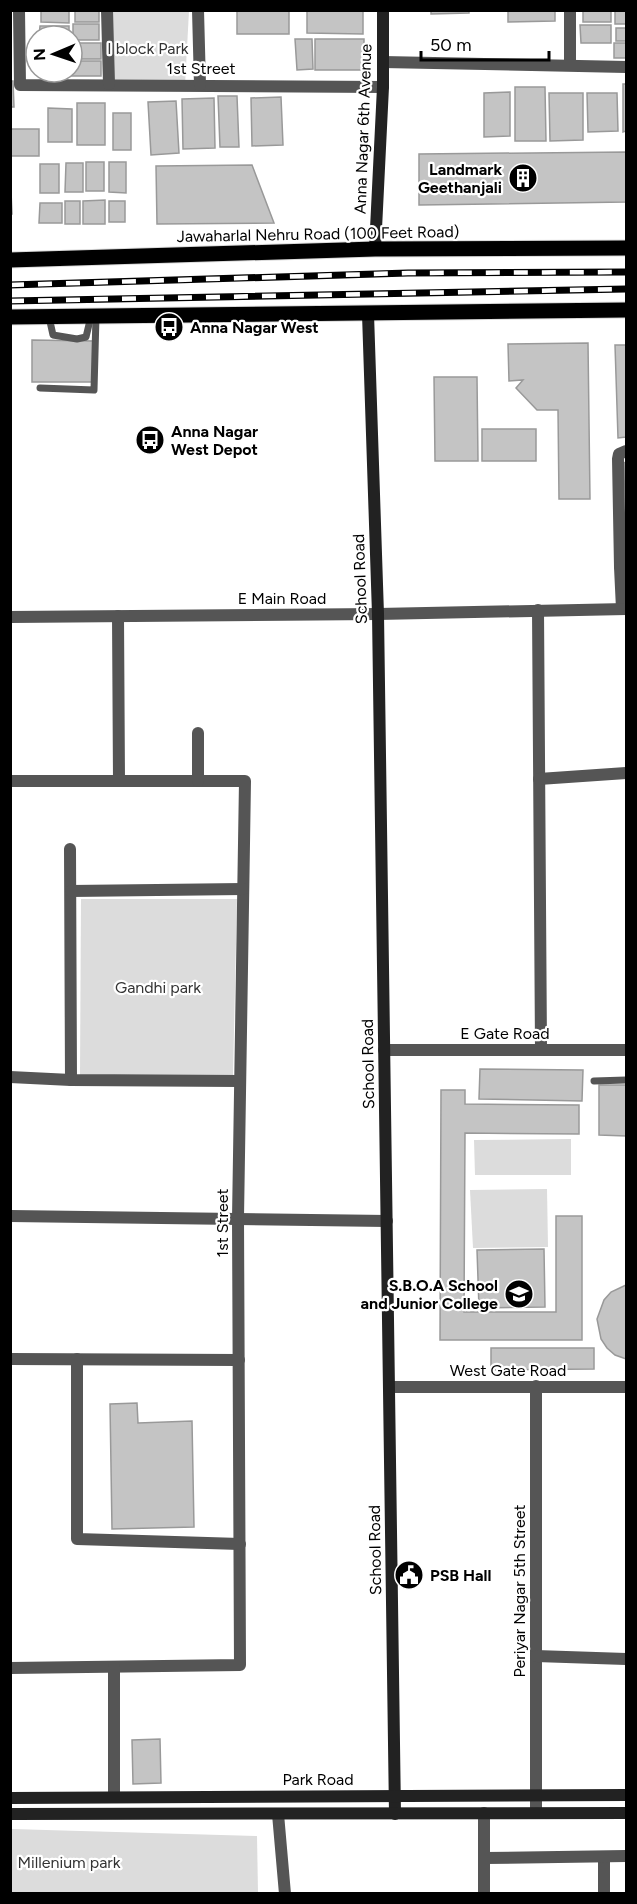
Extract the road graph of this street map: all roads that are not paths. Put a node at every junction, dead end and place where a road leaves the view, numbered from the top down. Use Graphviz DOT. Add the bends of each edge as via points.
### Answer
graph roads {
  1 [pos="19,10"];
  2 [pos="107,10"];
  3 [pos="198,10"];
  4 [pos="383,10"];
  5 [pos="570,10"];
  6 [pos="383,62"];
  7 [pos="570,65"];
  8 [pos="627,67"];
  9 [pos="109,84"];
  10 [pos="200,85"];
  11 [pos="383,87"];
  12 [pos="627,248"];
  13 [pos="375,249"];
  14 [pos="10,260"];
  15 [pos="627,310"];
  16 [pos="368,314"];
  17 [pos="93,316"];
  18 [pos="10,317"];
  19 [pos="49,317"];
  20 [pos="40,388"];
  21 [pos="627,451"];
  22 [pos="623,567"];
  23 [pos="624,609"];
  24 [pos="538,610"];
  25 [pos="378,614"];
  26 [pos="118,616"];
  27 [pos="10,617"];
  28 [pos="198,733"];
  29 [pos="627,773"];
  30 [pos="539,778"];
  31 [pos="10,781"];
  32 [pos="119,781"];
  33 [pos="198,781"];
  34 [pos="70,849"];
  35 [pos="243,889"];
  36 [pos="71,891"];
  37 [pos="541,1049"];
  38 [pos="384,1050"];
  39 [pos="627,1050"];
  40 [pos="10,1077"];
  41 [pos="71,1080"];
  42 [pos="627,1080"];
  43 [pos="240,1081"];
  44 [pos="594,1081"];
  45 [pos="10,1216"];
  46 [pos="238,1218"];
  47 [pos="387,1221"];
  48 [pos="10,1359"];
  49 [pos="76,1359"];
  50 [pos="239,1360"];
  51 [pos="536,1386"];
  52 [pos="389,1387"];
  53 [pos="627,1387"];
  54 [pos="240,1544"];
  55 [pos="536,1656"];
  56 [pos="627,1659"];
  57 [pos="114,1667"];
  58 [pos="10,1668"];
  59 [pos="536,1795"];
  60 [pos="627,1795"];
  61 [pos="114,1796"];
  62 [pos="395,1796"];
  63 [pos="10,1798"];
  64 [pos="484,1813"];
  65 [pos="536,1813"];
  66 [pos="627,1813"];
  67 [pos="10,1814"];
  68 [pos="278,1814"];
  69 [pos="395,1814"];
  70 [pos="627,1856"];
  71 [pos="604,1857"];
  72 [pos="485,1858"];
  73 [pos="285,1893"];
  74 [pos="484,1893"];
  75 [pos="604,1893"];
  1 -- 9 [label="street, 1st Street" via="20,85"];
  2 -- 9 [label="street"];
  3 -- 10 [label="street"];
  4 -- 6 [label="street, Anna Nagar 6th Avenue"];
  5 -- 7 [label="street"];
  6 -- 7 [label="street"];
  6 -- 11 [label="street, Anna Nagar 6th Avenue"];
  7 -- 8 [label="street"];
  9 -- 10 [label="street, 1st Street"];
  10 -- 11 [label="street, 1st Street"];
  11 -- 13 [label="street, Anna Nagar 6th Avenue"];
  12 -- 13 [label="main road, Jawaharlal Nehru Road (100 Feet Road)"];
  13 -- 14 [label="main road, Jawaharlal Nehru Road (100 Feet Road)"];
  15 -- 16 [label="main road"];
  16 -- 17 [label="main road"];
  16 -- 25 [label="street, School Road"];
  17 -- 19 [label="main road"];
  17 -- 19 [label="lane" via="86,337 77,339 53,335"];
  17 -- 20 [label="lane" via="94,390"];
  18 -- 19 [label="main road"];
  21 -- 22 [label="street" via="619,454 618,459"];
  22 -- 23 [label="street"];
  23 -- 24 [label="street, E Main Road"];
  24 -- 25 [label="street, E Main Road"];
  24 -- 30 [label="street"];
  25 -- 26 [label="street, E Main Road"];
  25 -- 38 [label="street, School Road"];
  26 -- 27 [label="street, E Main Road"];
  26 -- 32 [label="street"];
  28 -- 33 [label="street"];
  29 -- 30 [label="street"];
  30 -- 37 [label="street"];
  31 -- 32 [label="street"];
  32 -- 33 [label="street"];
  33 -- 35 [label="street, 1st Street" via="245,781"];
  34 -- 36 [label="street"];
  35 -- 36 [label="street"];
  35 -- 43 [label="street, 1st Street"];
  36 -- 41 [label="street"];
  37 -- 38 [label="street, E Gate Road"];
  37 -- 39 [label="street, E Gate Road"];
  38 -- 47 [label="street, School Road"];
  40 -- 41 [label="street"];
  41 -- 43 [label="street"];
  42 -- 44 [label="lane"];
  43 -- 46 [label="street, 1st Street"];
  45 -- 46 [label="street"];
  46 -- 47 [label="street"];
  46 -- 50 [label="street, 1st Street"];
  47 -- 52 [label="street, School Road"];
  48 -- 49 [label="street"];
  49 -- 50 [label="street"];
  49 -- 54 [label="street" via="77,1539"];
  50 -- 54 [label="street, 1st Street"];
  51 -- 52 [label="street, West Gate Road"];
  51 -- 53 [label="street, West Gate Road"];
  51 -- 55 [label="street, Periyar Nagar 5th Street"];
  52 -- 62 [label="street, School Road"];
  54 -- 57 [label="street, 1st Street" via="240,1665"];
  55 -- 56 [label="street"];
  55 -- 59 [label="street, Periyar Nagar 5th Street"];
  57 -- 58 [label="street"];
  57 -- 61 [label="street"];
  59 -- 60 [label="street, Park Road"];
  59 -- 62 [label="street, Park Road"];
  59 -- 65 [label="street, Periyar Nagar 5th Street"];
  61 -- 62 [label="street, Park Road"];
  61 -- 63 [label="street, Park Road"];
  62 -- 69 [label="street, School Road"];
  64 -- 65 [label="street"];
  64 -- 69 [label="street"];
  64 -- 72 [label="street"];
  65 -- 66 [label="street"];
  67 -- 68 [label="street"];
  68 -- 69 [label="street"];
  68 -- 73 [label="street"];
  70 -- 71 [label="street"];
  71 -- 72 [label="street"];
  71 -- 75 [label="street"];
  72 -- 74 [label="street"];
}
